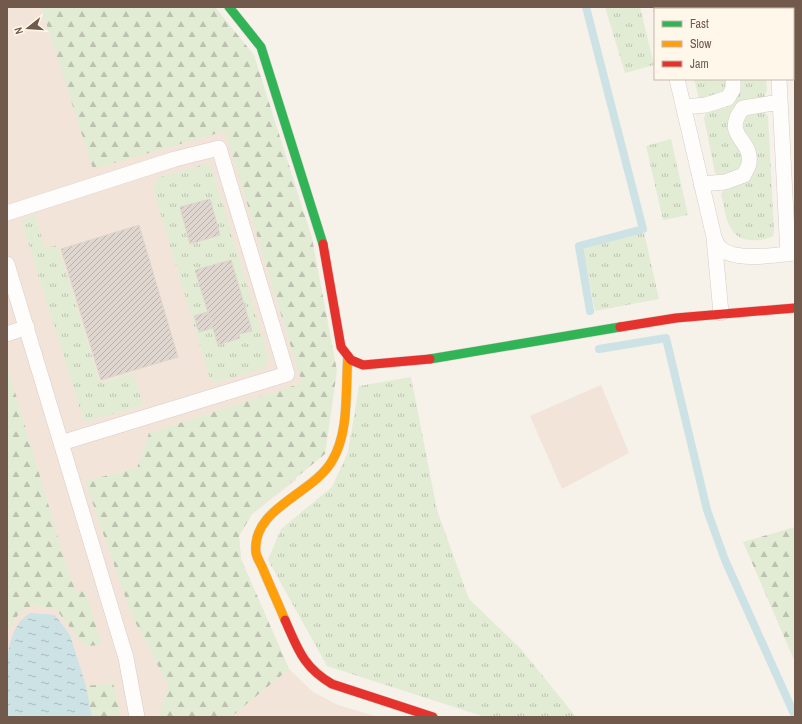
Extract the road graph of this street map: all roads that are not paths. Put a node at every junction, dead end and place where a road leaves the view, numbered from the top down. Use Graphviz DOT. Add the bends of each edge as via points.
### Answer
graph roads {
  1 [pos="230,7"];
  2 [pos="677,80"];
  3 [pos="733,80"];
  4 [pos="779,80"];
  5 [pos="780,102"];
  6 [pos="684,107"];
  7 [pos="701,184"];
  8 [pos="7,213"];
  9 [pos="714,237"];
  10 [pos="792,254"];
  11 [pos="7,264"];
  12 [pos="795,308"];
  13 [pos="721,313"];
  14 [pos="27,327"];
  15 [pos="7,334"];
  16 [pos="348,356"];
  17 [pos="61,443"];
  18 [pos="137,717"];
  19 [pos="433,717"];
  1 -- 16 [label="street" via="261,47 322,238 339,341"];
  2 -- 6 [label="lane"];
  3 -- 6 [label="lane" via="733,89 728,98 706,105"];
  4 -- 5 [label="lane"];
  5 -- 7 [label="lane" via="742,108 736,116 734,125 737,134 748,152 749,164 744,175 725,182"];
  5 -- 10 [label="lane"];
  6 -- 7 [label="lane"];
  7 -- 9 [label="lane"];
  8 -- 17 [label="lane" via="175,159 219,148 287,374"];
  9 -- 10 [label="lane" via="719,248 730,254"];
  9 -- 13 [label="lane"];
  11 -- 14 [label="lane"];
  12 -- 13 [label="street"];
  13 -- 16 [label="street" via="676,318 422,360 363,365"];
  14 -- 15 [label="lane"];
  14 -- 17 [label="lane"];
  16 -- 19 [label="street" via="340,446 332,461 314,481 263,522 257,535 256,553 301,657 318,676 332,684"];
  17 -- 18 [label="lane" via="126,658"];
}
